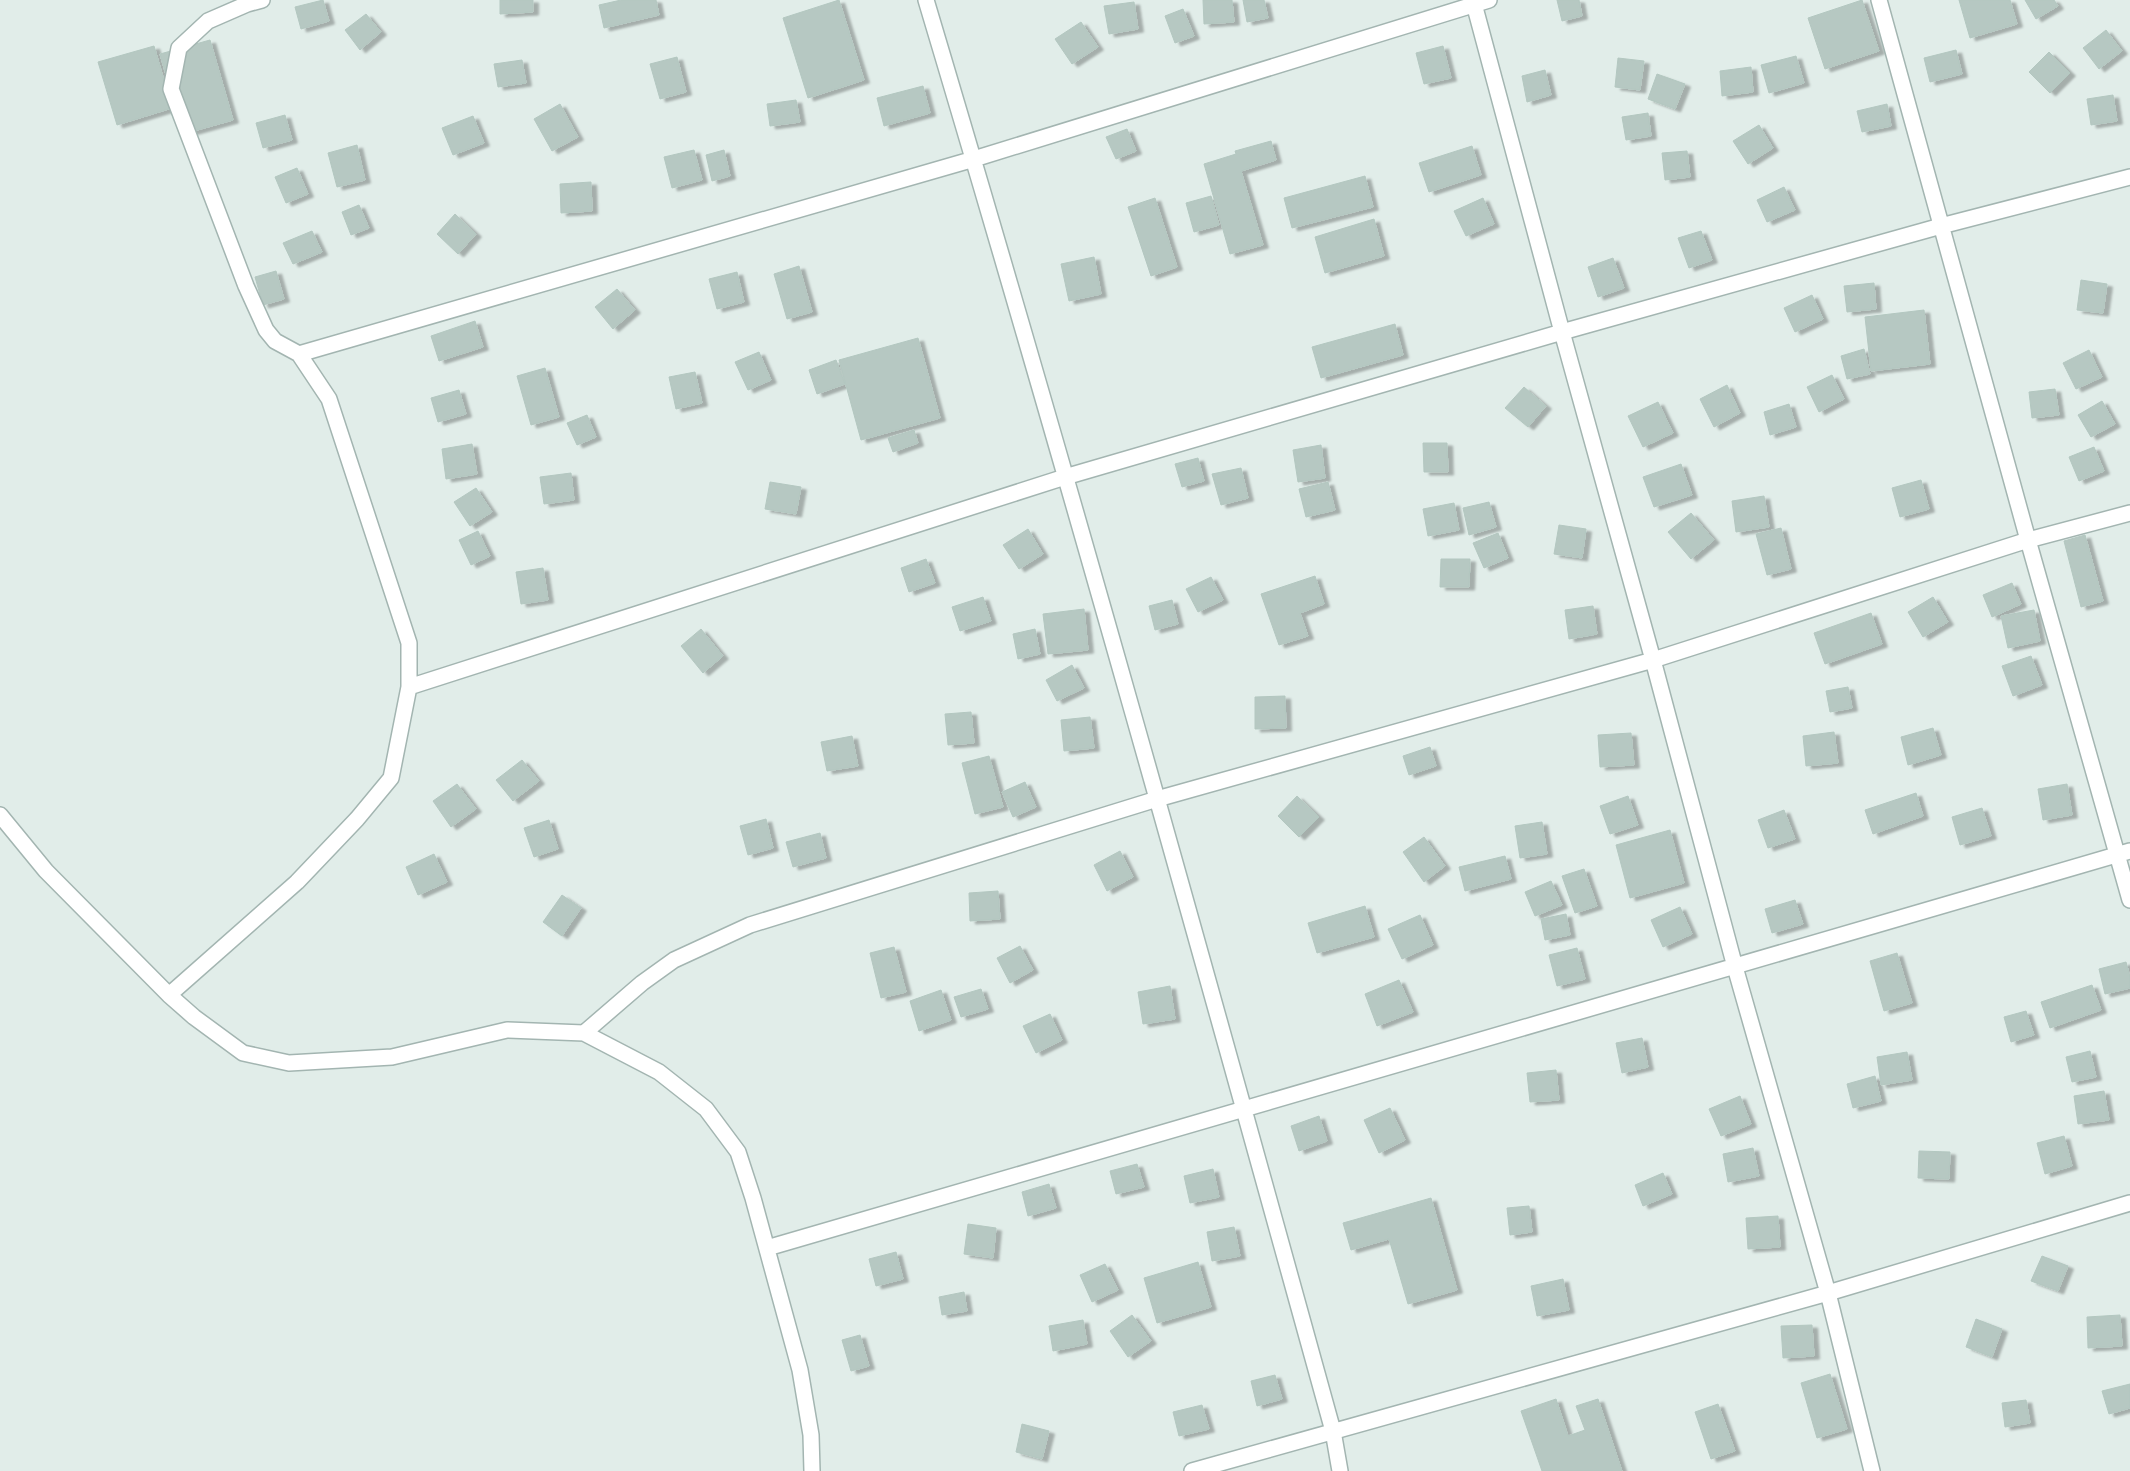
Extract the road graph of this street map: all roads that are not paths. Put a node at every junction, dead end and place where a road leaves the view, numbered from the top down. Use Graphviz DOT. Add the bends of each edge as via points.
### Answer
graph roads {
  1 [pos="262,0"];
  2 [pos="926,0"];
  3 [pos="1489,0"];
  4 [pos="1879,0"];
  5 [pos="1473,2"];
  6 [pos="974,160"];
  7 [pos="2130,178"];
  8 [pos="1941,226"];
  9 [pos="1562,332"];
  10 [pos="299,354"];
  11 [pos="1065,478"];
  12 [pos="2130,513"];
  13 [pos="2028,540"];
  14 [pos="1654,660"];
  15 [pos="409,687"];
  16 [pos="1157,799"];
  17 [pos="0,815"];
  18 [pos="2123,853"];
  19 [pos="2130,900"];
  20 [pos="1735,967"];
  21 [pos="168,995"];
  22 [pos="584,1033"];
  23 [pos="1244,1109"];
  24 [pos="2130,1203"];
  25 [pos="767,1248"];
  26 [pos="1828,1293"];
  27 [pos="1333,1431"];
  28 [pos="812,1471"];
  29 [pos="1192,1471"];
  30 [pos="1340,1471"];
  31 [pos="1872,1471"];
  1 -- 10 [label="street" via="208,21 179,48 171,89 266,330 275,341"];
  2 -- 6 [label="street"];
  3 -- 5 [label="street"];
  4 -- 8 [label="street"];
  5 -- 6 [label="street"];
  5 -- 9 [label="street"];
  6 -- 10 [label="street"];
  6 -- 11 [label="street"];
  7 -- 8 [label="street"];
  8 -- 9 [label="street"];
  8 -- 13 [label="street"];
  9 -- 11 [label="street"];
  9 -- 14 [label="street"];
  10 -- 15 [label="street" via="329,399 409,643"];
  11 -- 15 [label="street"];
  11 -- 16 [label="street"];
  12 -- 13 [label="street"];
  13 -- 14 [label="street"];
  13 -- 18 [label="street"];
  14 -- 16 [label="street"];
  14 -- 20 [label="street"];
  15 -- 21 [label="street" via="391,778 296,882"];
  16 -- 22 [label="street" via="750,925 674,960"];
  16 -- 23 [label="street"];
  17 -- 21 [label="street" via="46,872"];
  18 -- 19 [label="street"];
  18 -- 20 [label="street"];
  20 -- 23 [label="street"];
  20 -- 26 [label="street"];
  21 -- 22 [label="street" via="242,1053 289,1063 392,1057 507,1030"];
  22 -- 25 [label="street" via="659,1072 706,1109 738,1152"];
  23 -- 25 [label="street"];
  23 -- 27 [label="street"];
  24 -- 26 [label="street"];
  25 -- 28 [label="street" via="800,1370 811,1435"];
  26 -- 27 [label="street"];
  26 -- 31 [label="street"];
  27 -- 29 [label="street"];
  27 -- 30 [label="street"];
}
